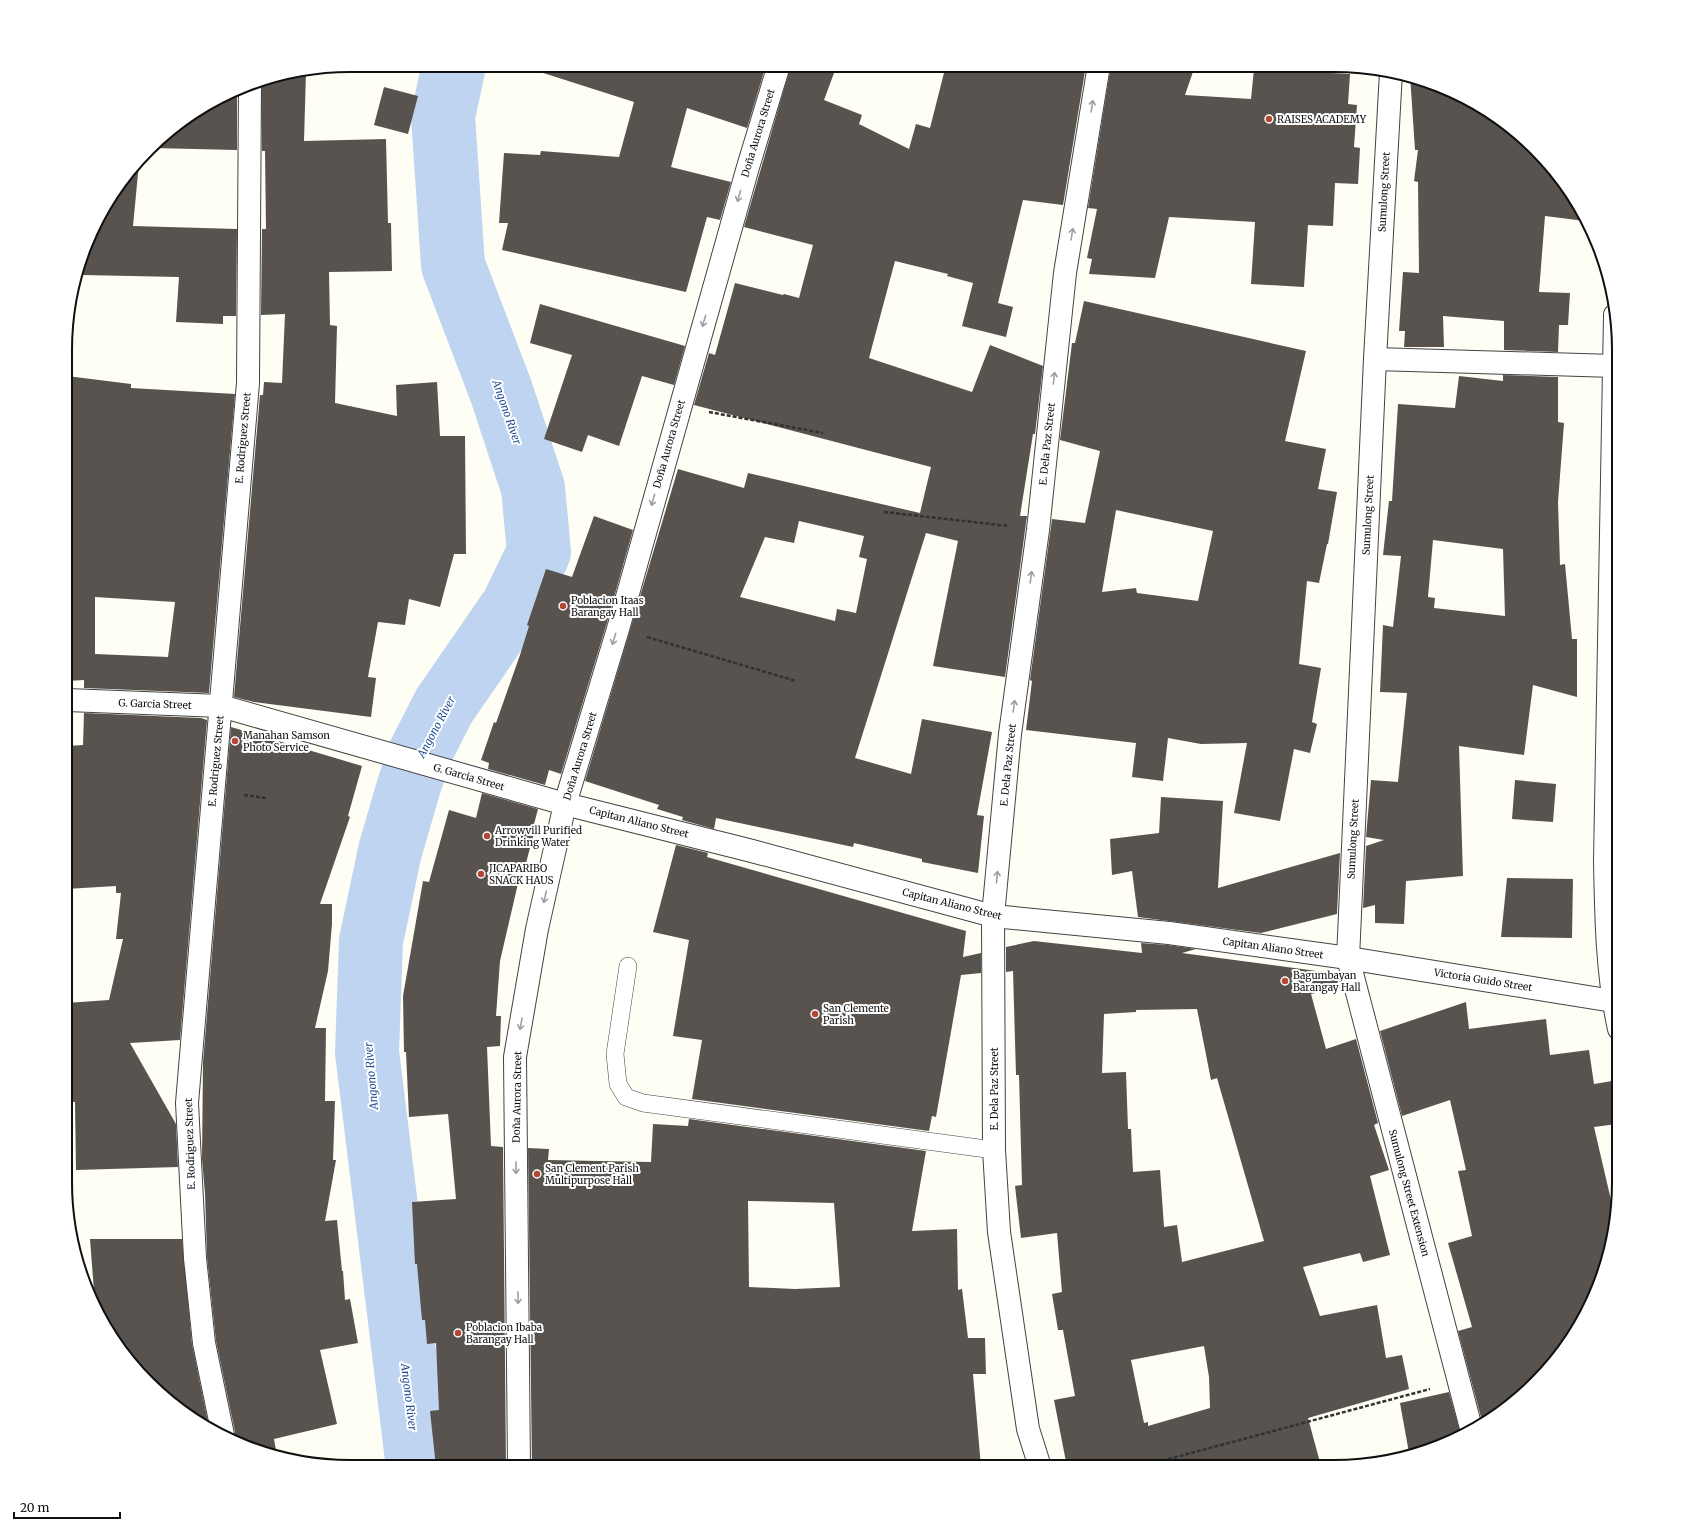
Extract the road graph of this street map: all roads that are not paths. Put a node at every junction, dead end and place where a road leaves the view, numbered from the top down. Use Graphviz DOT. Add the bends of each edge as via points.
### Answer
graph roads {
  1 [pos="777,72"];
  2 [pos="1098,72"];
  3 [pos="1391,77"];
  4 [pos="250,91"];
  5 [pos="1375,359"];
  6 [pos="1612,366"];
  7 [pos="1612,476"];
  8 [pos="72,700"];
  9 [pos="221,706"];
  10 [pos="565,804"];
  11 [pos="993,916"];
  12 [pos="1348,958"];
  13 [pos="628,966"];
  14 [pos="1612,969"];
  15 [pos="1612,1000"];
  16 [pos="994,1150"];
  17 [pos="1470,1424"];
  18 [pos="222,1428"];
  19 [pos="519,1460"];
  20 [pos="1038,1460"];
  1 -- 10 [label="street, Doña Aurora Street, one-way" via="618,629"];
  11 -- 2 [label="street, E. Dela Paz Street, one-way" via="1010,734 1038,530 1065,273"];
  3 -- 5 [label="street, Sumulong Street"];
  4 -- 9 [label="street, E. Rodriguez Street" via="248,383"];
  5 -- 6 [label="street"];
  5 -- 12 [label="street, Sumulong Street"];
  7 -- 14 [label="street" via="1605,861 1607,930"];
  8 -- 9 [label="street, G. Garcia Street"];
  9 -- 10 [label="street, G. Garcia Street"];
  9 -- 18 [label="street, E. Rodriguez Street" via="187,1103 195,1258 204,1343"];
  10 -- 11 [label="street, Capitan Aliano Street"];
  10 -- 19 [label="street, Doña Aurora Street, one-way" via="538,929 515,1057"];
  11 -- 12 [label="street, Capitan Aliano Street" via="1169,933"];
  11 -- 16 [label="street, E. Dela Paz Street"];
  12 -- 15 [label="street, Victoria Guido Street"];
  12 -- 17 [label="street, Sumulong Street Extension"];
  13 -- 16 [label="lane" via="615,1054 618,1084 626,1097 644,1103"];
  16 -- 20 [label="street, E. Dela Paz Street" via="999,1232 1028,1429"];
}
